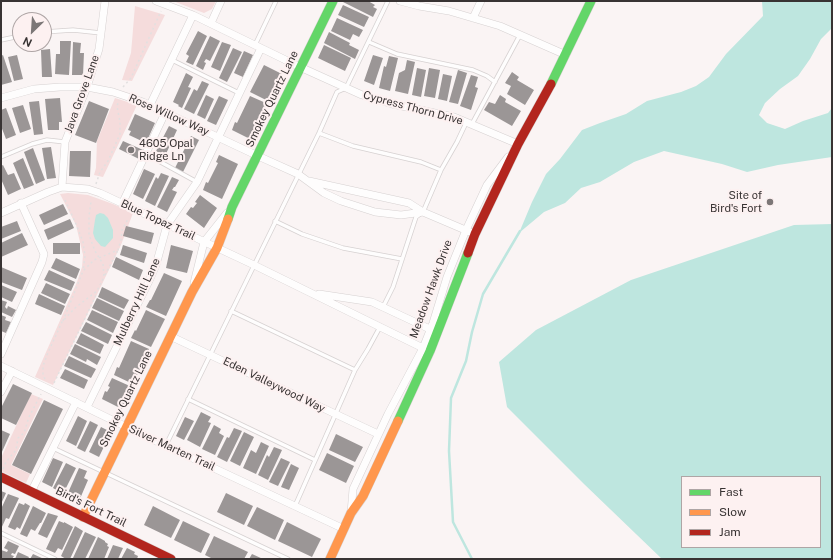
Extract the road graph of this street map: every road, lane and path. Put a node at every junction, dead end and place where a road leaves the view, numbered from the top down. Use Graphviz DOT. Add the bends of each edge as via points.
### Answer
graph roads {
  1 [pos="105,1"];
  2 [pos="156,1"];
  3 [pos="221,1"];
  4 [pos="276,1"];
  5 [pos="333,1"];
  6 [pos="388,1"];
  7 [pos="400,1"];
  8 [pos="481,1"];
  9 [pos="591,1"];
  10 [pos="193,15"];
  11 [pos="474,18"];
  12 [pos="210,23"];
  13 [pos="52,31"];
  14 [pos="102,33"];
  15 [pos="520,34"];
  16 [pos="12,38"];
  17 [pos="1,40"];
  18 [pos="369,42"];
  19 [pos="258,46"];
  20 [pos="566,55"];
  21 [pos="172,60"];
  22 [pos="300,67"];
  23 [pos="495,82"];
  24 [pos="87,87"];
  25 [pos="346,88"];
  26 [pos="239,93"];
  27 [pos="1,98"];
  28 [pos="150,105"];
  29 [pos="165,113"];
  30 [pos="470,123"];
  31 [pos="319,133"];
  32 [pos="218,137"];
  33 [pos="64,142"];
  34 [pos="518,144"];
  35 [pos="146,154"];
  36 [pos="258,156"];
  37 [pos="1,157"];
  38 [pos="441,170"];
  39 [pos="298,174"];
  40 [pos="305,180"];
  41 [pos="197,182"];
  42 [pos="62,188"];
  43 [pos="65,200"];
  44 [pos="91,202"];
  45 [pos="21,203"];
  46 [pos="122,204"];
  47 [pos="232,207"];
  48 [pos="423,212"];
  49 [pos="1,213"];
  50 [pos="128,219"];
  51 [pos="275,221"];
  52 [pos="167,225"];
  53 [pos="466,230"];
  54 [pos="475,234"];
  55 [pos="204,242"];
  56 [pos="217,248"];
  57 [pos="118,250"];
  58 [pos="100,258"];
  59 [pos="402,259"];
  60 [pos="254,265"];
  61 [pos="83,271"];
  62 [pos="104,277"];
  63 [pos="97,291"];
  64 [pos="192,292"];
  65 [pos="311,293"];
  66 [pos="383,307"];
  67 [pos="231,311"];
  68 [pos="62,322"];
  69 [pos="380,326"];
  70 [pos="434,331"];
  71 [pos="170,336"];
  72 [pos="427,349"];
  73 [pos="1,354"];
  74 [pos="210,355"];
  75 [pos="1,366"];
  76 [pos="355,370"];
  77 [pos="12,371"];
  78 [pos="54,383"];
  79 [pos="42,386"];
  80 [pos="1,392"];
  81 [pos="188,399"];
  82 [pos="76,402"];
  83 [pos="87,407"];
  84 [pos="335,415"];
  85 [pos="126,427"];
  86 [pos="378,434"];
  87 [pos="389,439"];
  88 [pos="166,445"];
  89 [pos="53,448"];
  90 [pos="315,460"];
  91 [pos="105,472"];
  92 [pos="2,474"];
  93 [pos="31,492"];
  94 [pos="295,506"];
  95 [pos="351,513"];
  96 [pos="83,517"];
  97 [pos="344,528"];
  98 [pos="1,533"];
  99 [pos="55,559"];
  100 [pos="171,559"];
  101 [pos="288,559"];
  102 [pos="330,559"];
  1 -- 14 [label="street, Java Grove Lane"];
  2 -- 10 [label="street, Cypress Thorn Drive"];
  3 -- 12 [label="street"];
  4 -- 19 [label="lane"];
  5 -- 22 [label="street, Smokey Quartz Lane"];
  6 -- 18 [label="lane"];
  7 -- 11 [label="street"];
  8 -- 11 [label="street"];
  9 -- 20 [label="street, Meadow Hawk Drive"];
  10 -- 12 [label="street, Cypress Thorn Drive"];
  10 -- 21 [label="street"];
  11 -- 15 [label="street"];
  12 -- 19 [label="street, Cypress Thorn Drive"];
  13 -- 14 [label="lane" via="73,30"];
  14 -- 24 [label="street, Java Grove Lane"];
  15 -- 20 [label="street"];
  15 -- 23 [label="lane"];
  16 -- 17 [label="lane"];
  18 -- 23 [label="lane" via="397,54 473,70"];
  18 -- 25 [label="lane"];
  19 -- 22 [label="street, Cypress Thorn Drive"];
  19 -- 26 [label="street, Mulberry Hill Lane"];
  20 -- 34 [label="street, Meadow Hawk Drive"];
  21 -- 26 [label="lane"];
  21 -- 28 [label="street"];
  22 -- 25 [label="street, Cypress Thorn Drive"];
  22 -- 36 [label="street, Smokey Quartz Lane"];
  23 -- 30 [label="lane"];
  24 -- 27 [label="street, Rose Willow Way" via="34,89"];
  24 -- 28 [label="street, Rose Willow Way" via="127,96"];
  24 -- 33 [label="street, Java Grove Lane"];
  25 -- 30 [label="street, Cypress Thorn Drive" via="387,102 439,112"];
  25 -- 31 [label="lane" via="337,92"];
  26 -- 32 [label="street, Mulberry Hill Lane"];
  28 -- 29 [label="street, Rose Willow Way"];
  29 -- 32 [label="street, Rose Willow Way"];
  29 -- 35 [label="street"];
  30 -- 34 [label="street, Cypress Thorn Drive"];
  30 -- 38 [label="lane"];
  31 -- 38 [label="lane" via="353,146 421,162"];
  31 -- 39 [label="lane"];
  32 -- 36 [label="street, Rose Willow Way"];
  32 -- 41 [label="street, Mulberry Hill Lane"];
  33 -- 37 [label="lane" via="47,140"];
  33 -- 42 [label="street, Java Grove Lane"];
  34 -- 53 [label="street, Meadow Hawk Drive" via="487,185"];
  34 -- 54 [label="street, Meadow Hawk Drive"];
  35 -- 41 [label="lane"];
  35 -- 46 [label="street"];
  36 -- 39 [label="street, Rose Willow Way"];
  36 -- 47 [label="street, Smokey Quartz Lane"];
  38 -- 48 [label="lane"];
  39 -- 40 [label="street, Rose Willow Way"];
  39 -- 51 [label="lane"];
  40 -- 48 [label="street, Rose Willow Way" via="409,203"];
  40 -- 48 [label="street, Rose Willow Way" via="341,201 375,212 401,215"];
  41 -- 52 [label="street, Mulberry Hill Lane"];
  42 -- 45 [label="street, Blue Topaz Trail"];
  42 -- 46 [label="street, Blue Topaz Trail" via="88,189"];
  43 -- 61 [label="path" via="83,242"];
  44 -- 58 [label="path" via="89,235"];
  45 -- 49 [label="street, Blue Topaz Trail"];
  45 -- 73 [label="street" via="44,254"];
  46 -- 52 [label="street, Blue Topaz Trail"];
  47 -- 55 [label="street, Smokey Quartz Lane"];
  47 -- 56 [label="street, Smokey Quartz Lane"];
  48 -- 53 [label="street, Rose Willow Way"];
  48 -- 59 [label="lane" via="416,217"];
  50 -- 57 [label="path" via="122,230"];
  51 -- 59 [label="lane" via="342,248"];
  51 -- 60 [label="lane"];
  52 -- 55 [label="street, Blue Topaz Trail"];
  52 -- 83 [label="street, Mulberry Hill Lane" via="149,281"];
  53 -- 54 [label="street, Rose Willow Way"];
  53 -- 70 [label="street, Meadow Hawk Drive" via="447,277"];
  54 -- 70 [label="street, Meadow Hawk Drive"];
  55 -- 56 [label="street, Blue Topaz Trail"];
  55 -- 64 [label="street, Smokey Quartz Lane"];
  56 -- 60 [label="street, Blue Topaz Trail"];
  56 -- 64 [label="street, Smokey Quartz Lane"];
  57 -- 58 [label="path"];
  57 -- 62 [label="path"];
  58 -- 61 [label="path" via="94,260"];
  58 -- 62 [label="path"];
  59 -- 66 [label="lane"];
  60 -- 65 [label="street, Blue Topaz Trail"];
  60 -- 67 [label="lane"];
  61 -- 68 [label="path"];
  62 -- 63 [label="path"];
  63 -- 68 [label="path"];
  63 -- 78 [label="path"];
  64 -- 71 [label="street, Smokey Quartz Lane"];
  65 -- 66 [label="street, Blue Topaz Trail" via="372,302"];
  65 -- 69 [label="street, Blue Topaz Trail"];
  66 -- 70 [label="street, Blue Topaz Trail"];
  67 -- 74 [label="lane"];
  67 -- 76 [label="lane"];
  68 -- 79 [label="path" via="45,361 45,380"];
  69 -- 72 [label="street, Blue Topaz Trail"];
  69 -- 76 [label="lane"];
  70 -- 72 [label="street, Meadow Hawk Drive"];
  71 -- 74 [label="street, Eden Valleywood Way"];
  71 -- 85 [label="street, Smokey Quartz Lane"];
  72 -- 86 [label="street, Meadow Hawk Drive"];
  72 -- 87 [label="street, Meadow Hawk Drive"];
  74 -- 81 [label="lane"];
  74 -- 84 [label="street, Eden Valleywood Way"];
  75 -- 77 [label="street, Silver Marten Trail"];
  76 -- 84 [label="lane"];
  77 -- 79 [label="street, Silver Marten Trail"];
  77 -- 80 [label="street"];
  79 -- 82 [label="street, Silver Marten Trail"];
  79 -- 92 [label="path" via="24,432 18,438 16,450 6,462"];
  81 -- 88 [label="lane"];
  81 -- 90 [label="lane"];
  82 -- 83 [label="street, Silver Marten Trail"];
  82 -- 89 [label="street"];
  83 -- 85 [label="street, Silver Marten Trail"];
  84 -- 86 [label="street, Eden Valleywood Way"];
  84 -- 90 [label="lane"];
  85 -- 88 [label="street, Silver Marten Trail"];
  85 -- 91 [label="street, Smokey Quartz Lane"];
  86 -- 87 [label="lane"];
  86 -- 95 [label="street, Meadow Hawk Drive" via="353,489"];
  87 -- 95 [label="street, Meadow Hawk Drive" via="363,496"];
  88 -- 94 [label="street, Silver Marten Trail"];
  89 -- 91 [label="lane"];
  89 -- 93 [label="street"];
  90 -- 94 [label="lane"];
  91 -- 96 [label="street, Smokey Quartz Lane"];
  91 -- 101 [label="lane"];
  92 -- 93 [label="street, Bird's Fort Trail"];
  93 -- 96 [label="street, Bird's Fort Trail"];
  94 -- 97 [label="street, Silver Marten Trail"];
  95 -- 97 [label="street, Meadow Hawk Drive"];
  96 -- 100 [label="street, Bird's Fort Trail"];
  97 -- 102 [label="street, Meadow Hawk Drive"];
  98 -- 99 [label="lane"];
}
